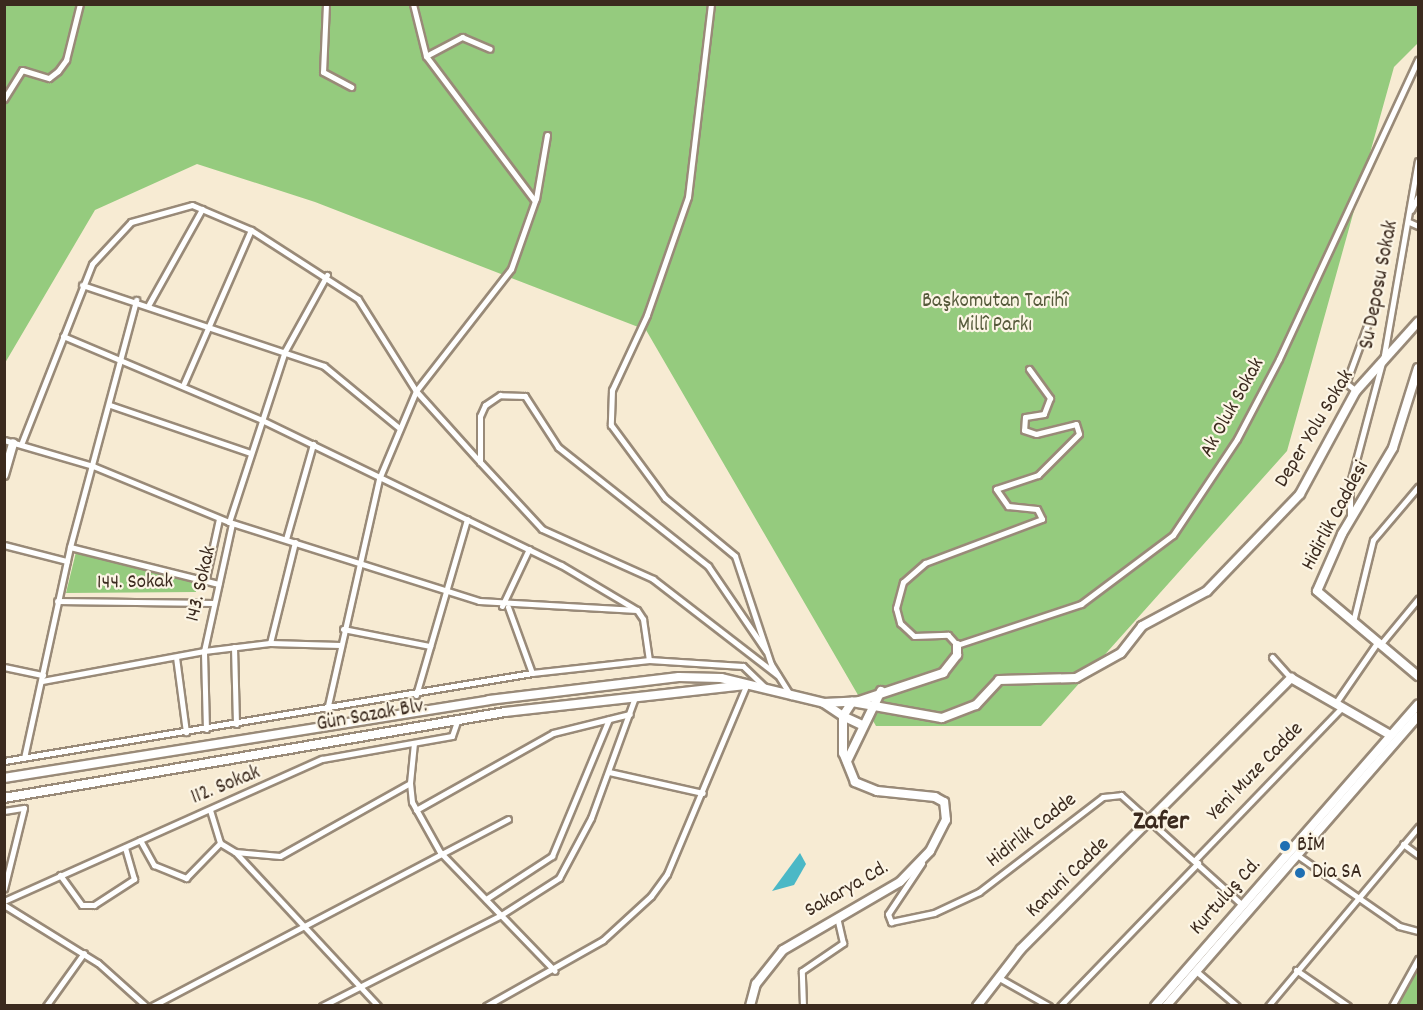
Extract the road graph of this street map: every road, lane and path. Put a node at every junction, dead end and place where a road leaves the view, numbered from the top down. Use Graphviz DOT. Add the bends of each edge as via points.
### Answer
graph roads {
  1 [pos="80,4"];
  2 [pos="326,4"];
  3 [pos="412,4"];
  4 [pos="711,4"];
  5 [pos="490,49"];
  6 [pos="426,56"];
  7 [pos="1419,60"];
  8 [pos="1416,70"];
  9 [pos="351,87"];
  10 [pos="4,99"];
  11 [pos="547,135"];
  12 [pos="1419,161"];
  13 [pos="1419,197"];
  14 [pos="535,201"];
  15 [pos="202,209"];
  16 [pos="1410,212"];
  17 [pos="1409,222"];
  18 [pos="1419,226"];
  19 [pos="251,230"];
  20 [pos="327,275"];
  21 [pos="82,285"];
  22 [pos="136,300"];
  23 [pos="149,304"];
  24 [pos="1369,320"];
  25 [pos="1419,322"];
  26 [pos="207,324"];
  27 [pos="63,336"];
  28 [pos="285,351"];
  29 [pos="1384,355"];
  30 [pos="122,363"];
  31 [pos="1419,368"];
  32 [pos="1029,369"];
  33 [pos="184,383"];
  34 [pos="416,391"];
  35 [pos="1356,391"];
  36 [pos="110,405"];
  37 [pos="262,420"];
  38 [pos="398,427"];
  39 [pos="9,442"];
  40 [pos="22,442"];
  41 [pos="313,444"];
  42 [pos="250,453"];
  43 [pos="480,462"];
  44 [pos="93,466"];
  45 [pos="4,475"];
  46 [pos="379,479"];
  47 [pos="1419,487"];
  48 [pos="219,519"];
  49 [pos="467,519"];
  50 [pos="1351,520"];
  51 [pos="231,523"];
  52 [pos="286,540"];
  53 [pos="295,542"];
  54 [pos="4,545"];
  55 [pos="70,547"];
  56 [pos="529,549"];
  57 [pos="67,561"];
  58 [pos="357,561"];
  59 [pos="206,578"];
  60 [pos="218,584"];
  61 [pos="444,591"];
  62 [pos="1419,599"];
  63 [pos="57,601"];
  64 [pos="214,603"];
  65 [pos="505,606"];
  66 [pos="637,610"];
  67 [pos="1353,622"];
  68 [pos="343,629"];
  69 [pos="270,643"];
  70 [pos="1379,644"];
  71 [pos="340,645"];
  72 [pos="957,645"];
  73 [pos="430,646"];
  74 [pos="234,647"];
  75 [pos="204,651"];
  76 [pos="766,651"];
  77 [pos="177,657"];
  78 [pos="1272,657"];
  79 [pos="649,660"];
  80 [pos="4,667"];
  81 [pos="532,673"];
  82 [pos="777,675"];
  83 [pos="1419,676"];
  84 [pos="42,678"];
  85 [pos="1291,678"];
  86 [pos="747,684"];
  87 [pos="766,688"];
  88 [pos="881,691"];
  89 [pos="416,695"];
  90 [pos="636,695"];
  91 [pos="792,697"];
  92 [pos="852,702"];
  93 [pos="824,703"];
  94 [pos="1419,704"];
  95 [pos="1338,706"];
  96 [pos="327,709"];
  97 [pos="869,709"];
  98 [pos="630,714"];
  99 [pos="843,716"];
  100 [pos="1419,716"];
  101 [pos="458,719"];
  102 [pos="609,719"];
  103 [pos="236,724"];
  104 [pos="862,725"];
  105 [pos="206,729"];
  106 [pos="186,732"];
  107 [pos="1390,735"];
  108 [pos="414,743"];
  109 [pos="24,758"];
  110 [pos="4,761"];
  111 [pos="846,765"];
  112 [pos="609,772"];
  113 [pos="4,778"];
  114 [pos="410,783"];
  115 [pos="703,793"];
  116 [pos="4,798"];
  117 [pos="210,810"];
  118 [pos="416,810"];
  119 [pos="4,811"];
  120 [pos="508,819"];
  121 [pos="1154,821"];
  122 [pos="1419,827"];
  123 [pos="140,840"];
  124 [pos="220,843"];
  125 [pos="1403,844"];
  126 [pos="125,847"];
  127 [pos="930,851"];
  128 [pos="235,852"];
  129 [pos="440,852"];
  130 [pos="1297,855"];
  131 [pos="1419,855"];
  132 [pos="1196,861"];
  133 [pos="60,875"];
  134 [pos="4,889"];
  135 [pos="486,899"];
  136 [pos="1357,899"];
  137 [pos="4,901"];
  138 [pos="1241,904"];
  139 [pos="4,905"];
  140 [pos="501,915"];
  141 [pos="837,918"];
  142 [pos="301,926"];
  143 [pos="1419,931"];
  144 [pos="84,953"];
  145 [pos="1419,959"];
  146 [pos="1296,970"];
  147 [pos="555,971"];
  148 [pos="1196,971"];
  149 [pos="1001,978"];
  150 [pos="361,986"];
  151 [pos="46,1005"];
  152 [pos="146,1005"];
  153 [pos="152,1005"];
  154 [pos="322,1005"];
  155 [pos="378,1005"];
  156 [pos="486,1005"];
  157 [pos="750,1005"];
  158 [pos="803,1005"];
  159 [pos="977,1005"];
  160 [pos="1049,1005"];
  161 [pos="1060,1005"];
  162 [pos="1155,1005"];
  163 [pos="1166,1005"];
  164 [pos="1237,1005"];
  165 [pos="1268,1005"];
  166 [pos="1348,1005"];
  167 [pos="1392,1005"];
  1 -- 10 [label="street" via="66,60 58,71 49,78 22,70"];
  2 -- 9 [label="street" via="323,72"];
  3 -- 6 [label="street"];
  4 -- 76 [label="street" via="688,196 647,315 612,390 610,418 626,452 665,498 735,556"];
  5 -- 6 [label="street" via="462,37"];
  6 -- 14 [label="street"];
  7 -- 8 [label="street, Ak Oluk Sokak"];
  8 -- 72 [label="street, Ak Oluk Sokak" via="1279,359 1237,439 1179,527 1159,548 1081,604"];
  11 -- 14 [label="street"];
  12 -- 16 [label="street, Su Deposu Sokak"];
  13 -- 16 [label="street"];
  14 -- 34 [label="street" via="511,269"];
  15 -- 19 [label="street"];
  15 -- 21 [label="street" via="179,205 131,222 92,264"];
  15 -- 23 [label="street"];
  16 -- 17 [label="street, Su Deposu Sokak"];
  17 -- 18 [label="street"];
  17 -- 29 [label="street, Su Deposu Sokak"];
  19 -- 20 [label="street"];
  19 -- 26 [label="street"];
  20 -- 28 [label="street, 143. Sokak"];
  20 -- 34 [label="street" via="378,324"];
  21 -- 22 [label="street"];
  21 -- 27 [label="street"];
  22 -- 23 [label="street"];
  22 -- 30 [label="street"];
  23 -- 26 [label="street"];
  24 -- 35 [label="street" via="1346,383"];
  25 -- 29 [label="main road, Deper Yolu Sokak"];
  26 -- 28 [label="street"];
  26 -- 33 [label="street"];
  27 -- 30 [label="street"];
  27 -- 40 [label="street"];
  28 -- 37 [label="street, 143. Sokak"];
  28 -- 38 [label="street" via="335,372"];
  29 -- 35 [label="main road, Deper Yolu Sokak"];
  29 -- 50 [label="street, Su Deposu Sokak" via="1350,483"];
  30 -- 33 [label="street"];
  30 -- 36 [label="street"];
  31 -- 50 [label="main road, Hidirlik Caddesi" via="1393,448"];
  32 -- 72 [label="street" via="1050,398 1044,414 1025,417 1024,430 1036,434 1080,428 1038,475 996,489 1008,506 1037,509 1042,519 925,563 897,594 898,616 908,632 925,638 948,635"];
  33 -- 37 [label="street"];
  34 -- 38 [label="street"];
  34 -- 43 [label="street"];
  35 -- 97 [label="main road, Deper Yolu Sokak" via="1300,494 1231,571 1178,609 1142,626 1121,653 1076,678 999,680 976,705 942,718"];
  36 -- 42 [label="street"];
  36 -- 44 [label="street"];
  37 -- 41 [label="street"];
  37 -- 42 [label="street, 143. Sokak"];
  38 -- 46 [label="street"];
  39 -- 40 [label="street"];
  39 -- 45 [label="main road"];
  40 -- 44 [label="street"];
  41 -- 46 [label="street"];
  41 -- 52 [label="street"];
  42 -- 51 [label="street, 143. Sokak"];
  43 -- 76 [label="street" via="482,409 500,395 525,396 558,447 708,566"];
  43 -- 82 [label="street" via="548,533 653,579"];
  44 -- 48 [label="street"];
  44 -- 55 [label="street"];
  46 -- 49 [label="street"];
  46 -- 58 [label="street"];
  47 -- 67 [label="street" via="1373,540"];
  48 -- 51 [label="street"];
  48 -- 59 [label="street"];
  49 -- 56 [label="street"];
  49 -- 61 [label="street"];
  50 -- 67 [label="main road, Hidirlik Caddesi" via="1317,591"];
  51 -- 52 [label="street"];
  51 -- 60 [label="street, 143. Sokak"];
  52 -- 53 [label="street"];
  53 -- 58 [label="street"];
  53 -- 69 [label="street"];
  54 -- 57 [label="street"];
  55 -- 57 [label="street"];
  55 -- 59 [label="street"];
  56 -- 65 [label="street"];
  56 -- 66 [label="street"];
  57 -- 63 [label="street"];
  58 -- 61 [label="street"];
  58 -- 68 [label="street"];
  59 -- 60 [label="street"];
  60 -- 64 [label="street, 143. Sokak"];
  61 -- 65 [label="street"];
  61 -- 73 [label="street"];
  62 -- 70 [label="street, Yeni Muze Cadde"];
  63 -- 64 [label="street, 144. Sokak"];
  63 -- 84 [label="street"];
  64 -- 75 [label="street, 143. Sokak"];
  65 -- 66 [label="street"];
  65 -- 81 [label="street"];
  66 -- 79 [label="street" via="643,619"];
  67 -- 70 [label="main road, Hidirlik Caddesi"];
  68 -- 71 [label="street"];
  68 -- 73 [label="street"];
  69 -- 71 [label="street"];
  69 -- 74 [label="street"];
  70 -- 83 [label="main road, Hidirlik Caddesi"];
  70 -- 95 [label="street, Yeni Muze Cadde"];
  71 -- 96 [label="street"];
  72 -- 88 [label="main road" via="957,655 943,674"];
  73 -- 89 [label="street"];
  74 -- 75 [label="street"];
  74 -- 103 [label="street"];
  75 -- 77 [label="street"];
  75 -- 105 [label="street, 143. Sokak"];
  76 -- 82 [label="street"];
  77 -- 84 [label="street"];
  77 -- 106 [label="street"];
  78 -- 85 [label="street"];
  79 -- 81 [label="street"];
  79 -- 87 [label="street" via="743,666"];
  80 -- 84 [label="street"];
  81 -- 89 [label="street"];
  82 -- 91 [label="street"];
  84 -- 109 [label="street"];
  85 -- 95 [label="main road"];
  85 -- 121 [label="main road, Kanuni Cadde"];
  86 -- 87 [label="main road, Gün Sazak Blv."];
  86 -- 90 [label="main road, Gün Sazak Blv."];
  86 -- 113 [label="main road, Gün Sazak Blv." via="679,677 572,690"];
  86 -- 115 [label="street"];
  87 -- 91 [label="main road, Gün Sazak Blv."];
  88 -- 92 [label="main road"];
  88 -- 97 [label="main road"];
  89 -- 96 [label="street"];
  90 -- 98 [label="street"];
  90 -- 101 [label="main road, Gün Sazak Blv."];
  91 -- 93 [label="main road, Gün Sazak Blv."];
  92 -- 93 [label="main road"];
  92 -- 97 [label="main road, Deper Yolu Sokak"];
  92 -- 99 [label="main road"];
  93 -- 99 [label="main road"];
  94 -- 107 [label="main road, Kurtuluş Cd."];
  95 -- 107 [label="main road"];
  95 -- 132 [label="street, Yeni Muze Cadde"];
  96 -- 103 [label="street"];
  97 -- 104 [label="main road"];
  98 -- 102 [label="street"];
  98 -- 112 [label="street"];
  99 -- 104 [label="main road"];
  99 -- 111 [label="main road"];
  100 -- 130 [label="main road, Kurtuluş Cd."];
  101 -- 108 [label="street, 112. Sokak" via="452,736"];
  101 -- 116 [label="main road, Gün Sazak Blv."];
  102 -- 118 [label="street" via="553,733"];
  102 -- 135 [label="street" via="552,856"];
  103 -- 105 [label="street"];
  104 -- 111 [label="main road"];
  105 -- 106 [label="street"];
  106 -- 109 [label="street"];
  107 -- 138 [label="main road, Kurtuluş Cd."];
  108 -- 114 [label="street"];
  108 -- 117 [label="street, 112. Sokak" via="322,759"];
  109 -- 110 [label="street"];
  111 -- 127 [label="main road, Sakarya Cd." via="864,787 944,802 946,820"];
  112 -- 115 [label="street"];
  112 -- 140 [label="street" via="571,862 546,888"];
  114 -- 118 [label="street"];
  114 -- 128 [label="street" via="280,856"];
  115 -- 147 [label="street" via="667,874 651,896 603,940"];
  117 -- 123 [label="street, 112. Sokak"];
  117 -- 124 [label="street"];
  118 -- 129 [label="street"];
  119 -- 134 [label="street" via="24,808"];
  120 -- 129 [label="street"];
  121 -- 127 [label="street, Hidirlik Cadde" via="1121,795 1103,797 979,892 934,913 891,922 891,908"];
  121 -- 132 [label="street, Hidirlik Cadde"];
  121 -- 149 [label="main road, Kanuni Cadde" via="1021,949"];
  122 -- 125 [label="street"];
  123 -- 124 [label="street" via="154,865 186,878"];
  123 -- 126 [label="street, 112. Sokak"];
  124 -- 128 [label="street"];
  125 -- 131 [label="street"];
  125 -- 136 [label="street"];
  126 -- 133 [label="street, 112. Sokak"];
  126 -- 133 [label="street" via="134,879 94,905 82,905"];
  127 -- 141 [label="main road, Sakarya Cd." via="900,882"];
  128 -- 142 [label="street"];
  129 -- 135 [label="street"];
  129 -- 142 [label="street"];
  130 -- 136 [label="street"];
  130 -- 148 [label="main road, Kurtuluş Cd."];
  132 -- 138 [label="street, Hidirlik Cadde"];
  132 -- 161 [label="street, Yeni Muze Cadde"];
  133 -- 137 [label="street, 112. Sokak"];
  135 -- 140 [label="street"];
  136 -- 143 [label="street"];
  136 -- 146 [label="street"];
  138 -- 162 [label="main road, Kurtuluş Cd."];
  139 -- 144 [label="street"];
  140 -- 147 [label="street"];
  140 -- 150 [label="street"];
  141 -- 157 [label="main road, Sakarya Cd." via="775,958 756,984"];
  141 -- 158 [label="street" via="843,944 802,971"];
  142 -- 150 [label="street"];
  142 -- 153 [label="street"];
  144 -- 151 [label="street"];
  144 -- 152 [label="street"];
  145 -- 167 [label="street"];
  146 -- 165 [label="street"];
  146 -- 166 [label="street"];
  147 -- 156 [label="street"];
  148 -- 163 [label="main road, Kurtuluş Cd."];
  148 -- 164 [label="street"];
  149 -- 159 [label="main road, Kanuni Cadde"];
  149 -- 160 [label="street"];
  150 -- 154 [label="street"];
  150 -- 155 [label="street"];
}
